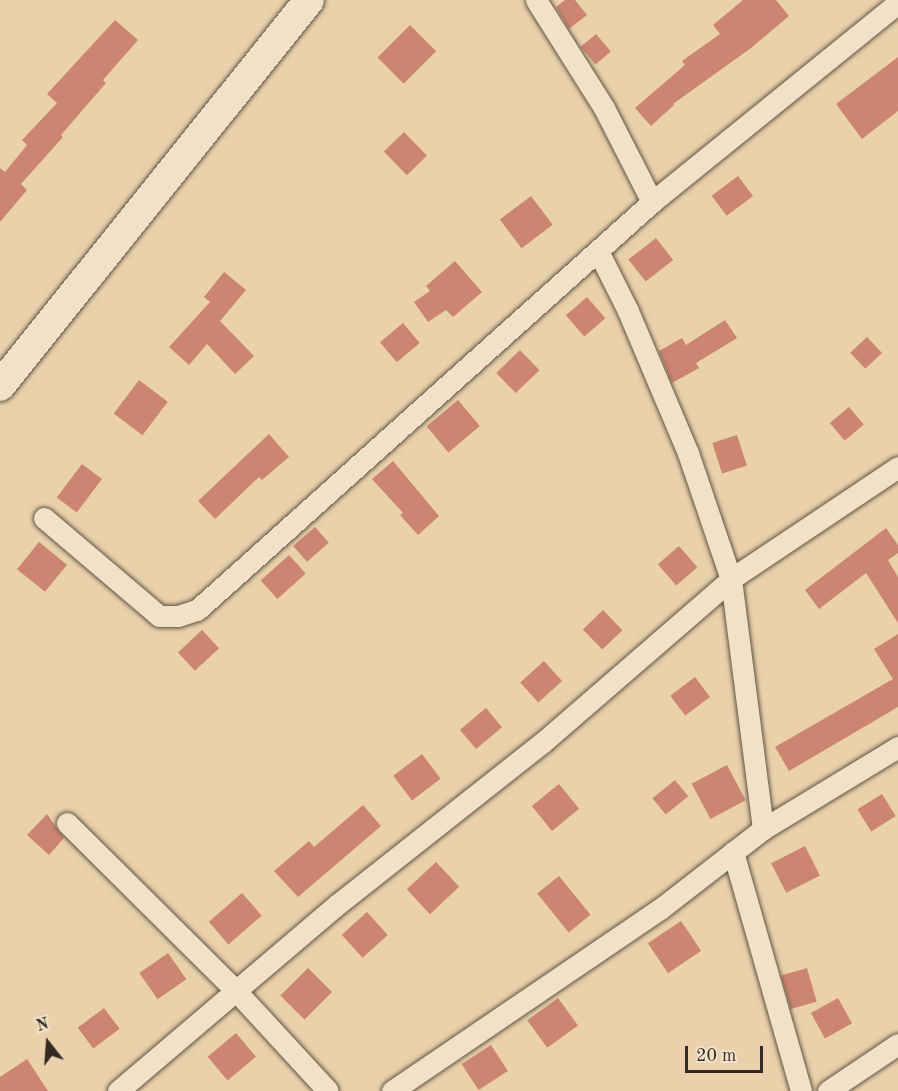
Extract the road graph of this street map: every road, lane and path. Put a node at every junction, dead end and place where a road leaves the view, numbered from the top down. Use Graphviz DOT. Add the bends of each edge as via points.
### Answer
graph roads {
  1 [pos="309,0"];
  2 [pos="536,0"];
  3 [pos="898,3"];
  4 [pos="652,202"];
  5 [pos="598,250"];
  6 [pos="0,386"];
  7 [pos="898,467"];
  8 [pos="44,518"];
  9 [pos="731,579"];
  10 [pos="898,747"];
  11 [pos="67,823"];
  12 [pos="763,829"];
  13 [pos="733,852"];
  14 [pos="237,992"];
  15 [pos="898,1044"];
  16 [pos="118,1091"];
  17 [pos="328,1091"];
  18 [pos="392,1091"];
  19 [pos="801,1091"];
  20 [pos="828,1091"];
  1 -- 6 [label="main road"];
  2 -- 4 [label="street" via="604,108"];
  3 -- 4 [label="street"];
  4 -- 5 [label="street"];
  5 -- 8 [label="street" via="197,610 159,616"];
  5 -- 9 [label="street" via="688,453"];
  7 -- 9 [label="street"];
  9 -- 12 [label="street"];
  9 -- 14 [label="street" via="542,743 338,904"];
  10 -- 12 [label="street"];
  11 -- 14 [label="street"];
  12 -- 13 [label="street"];
  13 -- 18 [label="street" via="660,909"];
  13 -- 19 [label="street"];
  14 -- 16 [label="street"];
  14 -- 17 [label="street"];
  15 -- 20 [label="street"];
}
